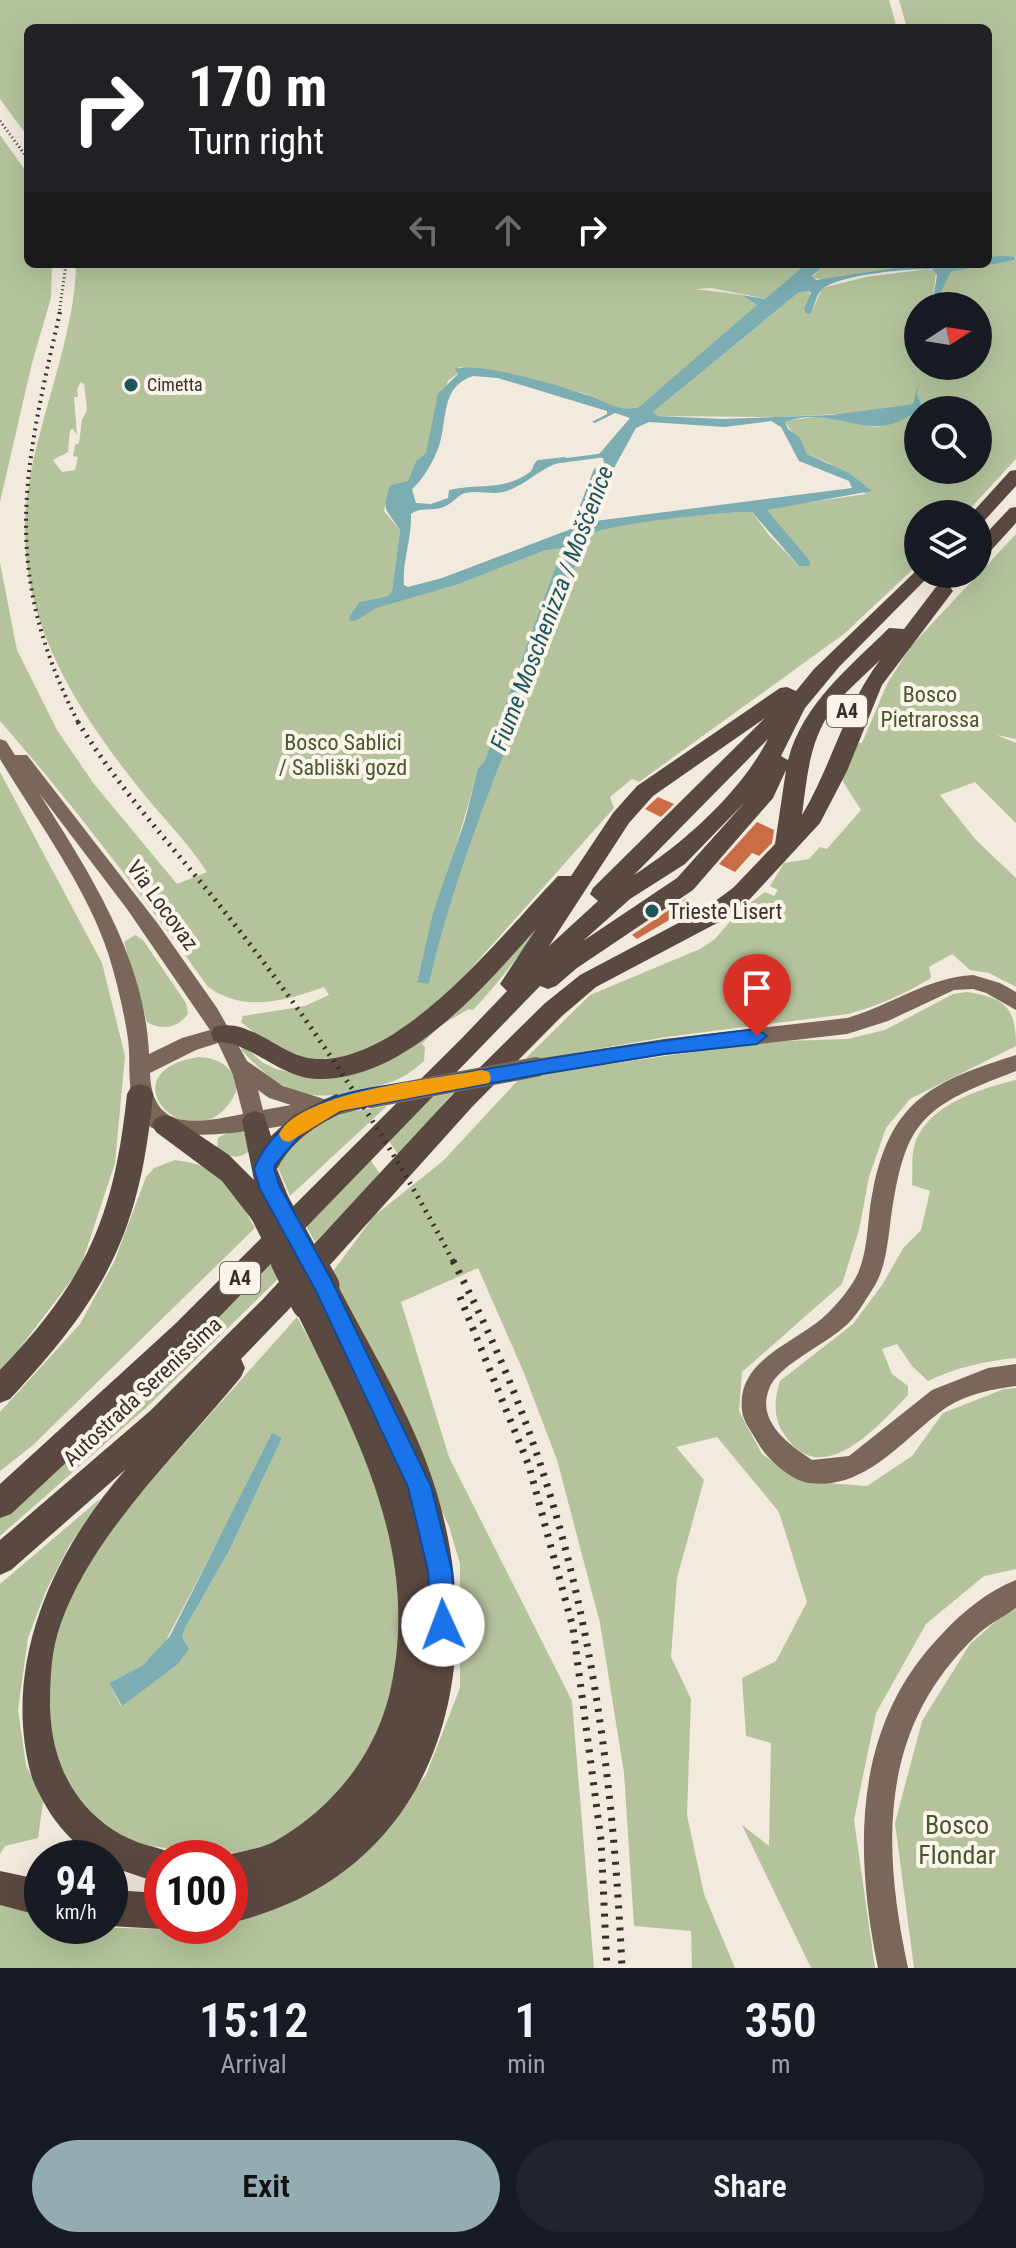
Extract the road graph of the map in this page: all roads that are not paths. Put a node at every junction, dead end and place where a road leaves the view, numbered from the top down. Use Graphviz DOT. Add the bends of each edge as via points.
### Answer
graph roads {
  1 [pos="1016,475"];
  2 [pos="992,502"];
  3 [pos="1016,512"];
  4 [pos="992,538"];
  5 [pos="907,588"];
  6 [pos="946,588"];
  7 [pos="943,591"];
  8 [pos="832,662"];
  9 [pos="0,735"];
  10 [pos="0,745"];
  11 [pos="635,824"];
  12 [pos="782,849"];
  13 [pos="597,856"];
  14 [pos="1016,1002"];
  15 [pos="223,1034"];
  16 [pos="472,1044"];
  17 [pos="1016,1063"];
  18 [pos="240,1065"];
  19 [pos="140,1081"];
  20 [pos="336,1104"];
  21 [pos="255,1121"];
  22 [pos="165,1125"];
  23 [pos="264,1169"];
  24 [pos="269,1207"];
  25 [pos="315,1295"];
  26 [pos="274,1307"];
  27 [pos="1016,1375"];
  28 [pos="0,1390"];
  29 [pos="0,1504"];
  30 [pos="0,1560"];
  31 [pos="1016,1593"];
  32 [pos="144,1861"];
  33 [pos="248,1866"];
  34 [pos="0,1888"];
  35 [pos="24,1894"];
  36 [pos="248,1899"];
  37 [pos="893,1968"];
  1 -- 2 [label="highway"];
  3 -- 4 [label="highway"];
  5 -- 8 [label="highway, A4"];
  6 -- 7 [label="highway"];
  7 -- 12 [label="highway, Autostrada Serenissima" via="872,684 812,818"];
  7 -- 12 [label="highway" via="823,706 799,758 793,818"];
  8 -- 11 [label="highway, A4" via="685,774"];
  8 -- 13 [label="highway, A4" via="645,791"];
  8 -- 16 [label="highway, A4" via="673,804"];
  8 -- 16 [label="highway, A4" via="796,705 763,770 677,858 622,893 568,941"];
  8 -- 16 [label="highway, A4" via="795,715 765,793 710,856 690,894 658,921 572,970"];
  9 -- 15 [label="main road, Via Locovaz" via="137,907"];
  10 -- 19 [label="main road" via="83,879 118,954 132,1003"];
  11 -- 13 [label="highway"];
  11 -- 16 [label="highway, A4"];
  12 -- 26 [label="highway, Autostrada Serenissima / A4" via="741,894 711,916 588,981 553,1010"];
  13 -- 15 [label="highway" via="452,1002 395,1045 352,1064 318,1069 289,1064 240,1035"];
  13 -- 16 [label="highway, A4"];
  14 -- 20 [label="main road, bridge" via="973,982 951,983 847,1026 664,1047"];
  15 -- 18 [label="main road, Via Locovaz"];
  15 -- 19 [label="main road" via="189,1044"];
  16 -- 29 [label="highway, Autostrada Serenissima / A4" via="184,1334"];
  17 -- 27 [label="main road" via="955,1086 905,1126 884,1189 867,1279 837,1320 772,1366 757,1385 754,1412 774,1448 809,1472 854,1467 941,1398 988,1379"];
  18 -- 20 [label="main road" via="288,1098"];
  18 -- 21 [label="main road, Via Locovaz"];
  19 -- 22 [label="main road" via="146,1109"];
  19 -- 28 [label="highway" via="130,1184 105,1252 59,1326"];
  20 -- 21 [label="main road"];
  20 -- 23 [label="highway" via="296,1127 271,1153"];
  21 -- 22 [label="main road" via="202,1129"];
  21 -- 23 [label="highway"];
  22 -- 24 [label="highway" via="232,1171"];
  23 -- 24 [label="highway"];
  24 -- 25 [label="highway, bridge"];
  25 -- 33 [label="highway" via="398,1503 417,1590 416,1654 395,1732 376,1771 352,1802 307,1842"];
  25 -- 36 [label="highway" via="419,1486 442,1593 443,1646 432,1718 412,1766 361,1836 292,1886"];
  26 -- 30 [label="highway, Autostrada Serenissima / A4" via="160,1420"];
  26 -- 32 [label="highway" via="217,1387 125,1491 79,1553 42,1634 32,1708 42,1766 75,1821 111,1850"];
  31 -- 37 [label="main road" via="961,1630 940,1653 899,1715 887,1747 875,1822 877,1884"];
  34 -- 35 [label="highway"];
}
